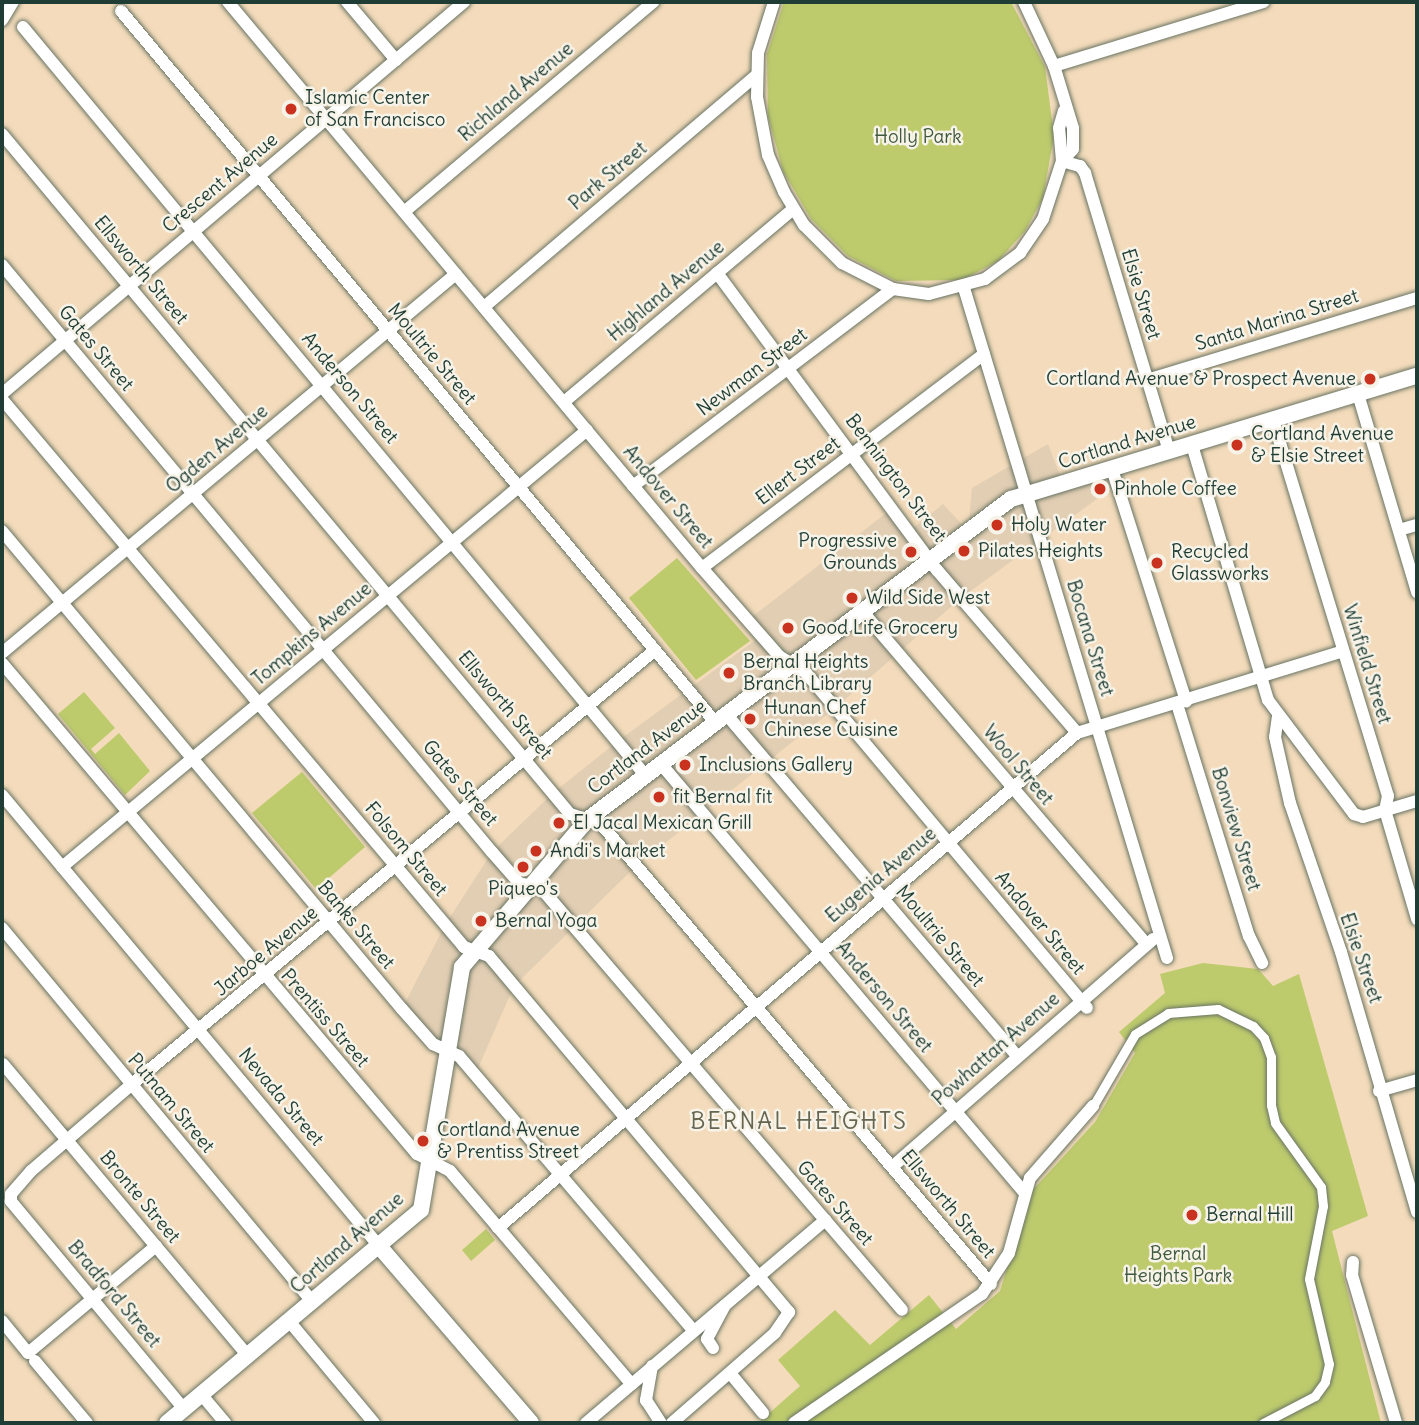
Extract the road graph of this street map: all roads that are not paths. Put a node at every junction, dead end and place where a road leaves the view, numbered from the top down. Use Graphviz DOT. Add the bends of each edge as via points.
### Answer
graph roads {
  1 [pos="13,2"];
  2 [pos="228,2"];
  3 [pos="347,2"];
  4 [pos="653,2"];
  5 [pos="774,2"];
  6 [pos="1263,2"];
  7 [pos="460,3"];
  8 [pos="1028,3"];
  9 [pos="121,11"];
  10 [pos="2,20"];
  11 [pos="23,27"];
  12 [pos="396,60"];
  13 [pos="1054,66"];
  14 [pos="757,75"];
  15 [pos="326,119"];
  16 [pos="2,134"];
  17 [pos="1062,160"];
  18 [pos="258,176"];
  19 [pos="793,209"];
  20 [pos="404,212"];
  21 [pos="194,231"];
  22 [pos="2,265"];
  23 [pos="717,273"];
  24 [pos="456,274"];
  25 [pos="129,286"];
  26 [pos="964,288"];
  27 [pos="893,289"];
  28 [pos="1417,298"];
  29 [pos="484,307"];
  30 [pos="387,331"];
  31 [pos="64,341"];
  32 [pos="984,354"];
  33 [pos="789,368"];
  34 [pos="1417,376"];
  35 [pos="1147,380"];
  36 [pos="323,385"];
  37 [pos="2,394"];
  38 [pos="1358,394"];
  39 [pos="2,399"];
  40 [pos="564,402"];
  41 [pos="1273,420"];
  42 [pos="587,430"];
  43 [pos="258,439"];
  44 [pos="1192,445"];
  45 [pos="1169,452"];
  46 [pos="853,453"];
  47 [pos="1111,469"];
  48 [pos="633,486"];
  49 [pos="519,487"];
  50 [pos="193,494"];
  51 [pos="1027,494"];
  52 [pos="1417,525"];
  53 [pos="1399,530"];
  54 [pos="2,531"];
  55 [pos="454,541"];
  56 [pos="127,549"];
  57 [pos="932,558"];
  58 [pos="702,568"];
  59 [pos="1417,592"];
  60 [pos="388,596"];
  61 [pos="62,603"];
  62 [pos="862,611"];
  63 [pos="323,650"];
  64 [pos="654,651"];
  65 [pos="1343,651"];
  66 [pos="2,653"];
  67 [pos="2,663"];
  68 [pos="792,664"];
  69 [pos="1260,678"];
  70 [pos="1181,703"];
  71 [pos="257,705"];
  72 [pos="590,705"];
  73 [pos="1278,716"];
  74 [pos="720,718"];
  75 [pos="1097,729"];
  76 [pos="1077,733"];
  77 [pos="192,759"];
  78 [pos="525,759"];
  79 [pos="660,764"];
  80 [pos="646,776"];
  81 [pos="1012,789"];
  82 [pos="2,795"];
  83 [pos="1417,801"];
  84 [pos="1385,810"];
  85 [pos="127,813"];
  86 [pos="460,814"];
  87 [pos="587,820"];
  88 [pos="947,844"];
  89 [pos="62,867"];
  90 [pos="397,867"];
  91 [pos="530,886"];
  92 [pos="883,899"];
  93 [pos="1417,919"];
  94 [pos="330,923"];
  95 [pos="2,928"];
  96 [pos="1158,934"];
  97 [pos="1146,944"];
  98 [pos="475,951"];
  99 [pos="821,952"];
  100 [pos="1167,958"];
  101 [pos="1262,964"];
  102 [pos="264,978"];
  103 [pos="1084,1005"];
  104 [pos="756,1007"];
  105 [pos="200,1031"];
  106 [pos="447,1051"];
  107 [pos="1017,1056"];
  108 [pos="2,1063"];
  109 [pos="689,1064"];
  110 [pos="1417,1080"];
  111 [pos="131,1085"];
  112 [pos="1379,1091"];
  113 [pos="1093,1106"];
  114 [pos="954,1109"];
  115 [pos="626,1118"];
  116 [pos="69,1141"];
  117 [pos="430,1161"];
  118 [pos="891,1167"];
  119 [pos="560,1175"];
  120 [pos="1023,1191"];
  121 [pos="13,1203"];
  122 [pos="1417,1212"];
  123 [pos="825,1220"];
  124 [pos="498,1228"];
  125 [pos="156,1246"];
  126 [pos="379,1246"];
  127 [pos="1353,1262"];
  128 [pos="757,1274"];
  129 [pos="991,1284"];
  130 [pos="93,1299"];
  131 [pos="728,1299"];
  132 [pos="313,1301"];
  133 [pos="902,1310"];
  134 [pos="2,1321"];
  135 [pos="289,1321"];
  136 [pos="692,1329"];
  137 [pos="713,1348"];
  138 [pos="247,1355"];
  139 [pos="32,1357"];
  140 [pos="654,1362"];
  141 [pos="730,1373"];
  142 [pos="631,1384"];
  143 [pos="201,1394"];
  144 [pos="184,1409"];
  145 [pos="763,1413"];
  146 [pos="86,1423"];
  147 [pos="167,1423"];
  148 [pos="225,1423"];
  149 [pos="374,1423"];
  150 [pos="531,1423"];
  151 [pos="586,1423"];
  152 [pos="662,1423"];
  153 [pos="673,1423"];
  154 [pos="794,1423"];
  155 [pos="1263,1423"];
  156 [pos="1396,1423"];
  1 -- 10 [label="street"];
  2 -- 15 [label="street, Andover Street"];
  3 -- 12 [label="street"];
  4 -- 20 [label="street, Richland Avenue"];
  5 -- 14 [label="street" via="762,31"];
  6 -- 13 [label="street"];
  7 -- 12 [label="street, Crescent Avenue"];
  8 -- 13 [label="street"];
  9 -- 18 [label="street, Moultrie Street"];
  11 -- 21 [label="street, Anderson Street"];
  12 -- 15 [label="street, Crescent Avenue"];
  13 -- 17 [label="street" via="1064,111 1059,128"];
  14 -- 19 [label="street" via="763,136"];
  14 -- 29 [label="street, Park Street"];
  15 -- 18 [label="street, Crescent Avenue"];
  15 -- 20 [label="street, Andover Street"];
  16 -- 25 [label="street, Ellsworth Street"];
  17 -- 26 [label="street" via="1051,201 1033,236 1003,268"];
  17 -- 35 [label="street, Elsie Street" via="1080,166 1085,173"];
  18 -- 21 [label="street, Crescent Avenue"];
  18 -- 30 [label="street, Moultrie Street"];
  19 -- 23 [label="street, Highland Avenue"];
  19 -- 27 [label="street" via="828,252 857,273"];
  20 -- 24 [label="street, Andover Street"];
  21 -- 25 [label="street, Crescent Avenue"];
  21 -- 36 [label="street, Anderson Street"];
  22 -- 31 [label="street, Gates Street"];
  23 -- 33 [label="street, Bennington Street"];
  23 -- 40 [label="street, Highland Avenue"];
  24 -- 29 [label="street, Andover Street"];
  24 -- 30 [label="street, Ogden Avenue"];
  25 -- 31 [label="street, Crescent Avenue"];
  25 -- 43 [label="street, Ellsworth Street"];
  26 -- 27 [label="street" via="929,294"];
  26 -- 32 [label="street, Bocana Street"];
  27 -- 33 [label="street, Newman Street"];
  28 -- 35 [label="street, Santa Marina Street"];
  29 -- 40 [label="street, Andover Street"];
  30 -- 36 [label="street, Ogden Avenue"];
  30 -- 49 [label="street, Moultrie Street"];
  31 -- 37 [label="street, Crescent Avenue"];
  31 -- 50 [label="street, Gates Street"];
  32 -- 46 [label="street, Ellert Street"];
  32 -- 51 [label="street, Bocana Street"];
  33 -- 46 [label="street, Bennington Street"];
  33 -- 48 [label="street, Newman Street"];
  34 -- 38 [label="street, Cortland Avenue"];
  35 -- 45 [label="street, Elsie Street"];
  36 -- 43 [label="street, Ogden Avenue"];
  36 -- 55 [label="street, Anderson Street"];
  38 -- 41 [label="street, Cortland Avenue"];
  38 -- 53 [label="street"];
  39 -- 56 [label="street, Folsom Street"];
  40 -- 42 [label="street, Andover Street"];
  41 -- 44 [label="street, Cortland Avenue"];
  41 -- 65 [label="street, Winfield Street"];
  42 -- 48 [label="street, Andover Street"];
  42 -- 49 [label="street, Tompkins Avenue"];
  43 -- 50 [label="street, Ogden Avenue"];
  43 -- 60 [label="street, Ellsworth Street"];
  44 -- 45 [label="street, Cortland Avenue"];
  44 -- 69 [label="street"];
  45 -- 47 [label="street, Cortland Avenue"];
  46 -- 57 [label="street, Bennington Street"];
  46 -- 58 [label="street, Ellert Street"];
  47 -- 51 [label="street, Cortland Avenue"];
  47 -- 70 [label="street, Bonview Street"];
  48 -- 58 [label="street, Andover Street"];
  49 -- 55 [label="street, Tompkins Avenue"];
  49 -- 64 [label="street, Moultrie Street"];
  50 -- 56 [label="street, Ogden Avenue"];
  50 -- 63 [label="street, Gates Street"];
  51 -- 57 [label="street, Cortland Avenue" via="1005,503"];
  51 -- 75 [label="street, Bocana Street"];
  52 -- 53 [label="street"];
  53 -- 59 [label="street"];
  54 -- 61 [label="street, Banks Street"];
  55 -- 60 [label="street, Tompkins Avenue"];
  55 -- 72 [label="street, Anderson Street"];
  56 -- 61 [label="street, Ogden Avenue"];
  56 -- 71 [label="street, Folsom Street"];
  57 -- 62 [label="street, Cortland Avenue"];
  57 -- 76 [label="street, Bennington Street"];
  58 -- 68 [label="street, Andover Street" via="779,656"];
  60 -- 63 [label="street, Tompkins Avenue"];
  60 -- 78 [label="street, Ellsworth Street"];
  61 -- 66 [label="street, Ogden Avenue"];
  61 -- 77 [label="street, Banks Street"];
  62 -- 68 [label="street, Cortland Avenue"];
  62 -- 81 [label="street, Wool Street"];
  63 -- 71 [label="street, Tompkins Avenue"];
  63 -- 86 [label="street, Gates Street"];
  64 -- 72 [label="street, Jarboe Avenue"];
  64 -- 74 [label="street, Moultrie Street"];
  65 -- 69 [label="street, Eugenia Avenue"];
  65 -- 84 [label="street, Winfield Street" via="1388,796"];
  67 -- 85 [label="street, Prentiss Street"];
  68 -- 74 [label="street, Cortland Avenue"];
  68 -- 88 [label="street, Andover Street" via="806,673"];
  69 -- 70 [label="street, Eugenia Avenue"];
  69 -- 73 [label="street"];
  70 -- 75 [label="street, Eugenia Avenue"];
  70 -- 101 [label="street, Bonview Street" via="1249,936"];
  71 -- 77 [label="street, Tompkins Avenue"];
  71 -- 90 [label="street, Folsom Street"];
  72 -- 78 [label="street, Jarboe Avenue"];
  72 -- 80 [label="street, Anderson Street"];
  73 -- 84 [label="street" via="1344,805 1363,817"];
  73 -- 112 [label="street, Elsie Street" via="1275,737 1290,803 1345,964"];
  74 -- 79 [label="street, Cortland Avenue"];
  74 -- 92 [label="street, Moultrie Street"];
  75 -- 76 [label="street, Eugenia Avenue"];
  75 -- 96 [label="street, Bocana Street"];
  76 -- 81 [label="street, Eugenia Avenue"];
  77 -- 85 [label="street, Tompkins Avenue"];
  77 -- 94 [label="street, Banks Street"];
  78 -- 86 [label="street, Jarboe Avenue"];
  78 -- 87 [label="street, Ellsworth Street" via="570,814"];
  79 -- 80 [label="street, Cortland Avenue"];
  79 -- 99 [label="street, Anderson Street"];
  80 -- 87 [label="street, Cortland Avenue"];
  81 -- 88 [label="street, Eugenia Avenue"];
  81 -- 97 [label="street, Wool Street"];
  82 -- 89 [label="street, Nevada Street"];
  83 -- 84 [label="street"];
  84 -- 93 [label="street, Winfield Street"];
  85 -- 89 [label="street, Tompkins Avenue"];
  85 -- 102 [label="street, Prentiss Street"];
  86 -- 90 [label="street, Jarboe Avenue"];
  86 -- 91 [label="street, Gates Street" via="519,883"];
  87 -- 91 [label="street, Cortland Avenue"];
  87 -- 104 [label="street, Ellsworth Street" via="601,824"];
  88 -- 92 [label="street, Eugenia Avenue"];
  88 -- 103 [label="street, Andover Street"];
  89 -- 105 [label="street, Nevada Street"];
  90 -- 94 [label="street, Jarboe Avenue"];
  90 -- 98 [label="street, Folsom Street" via="464,947"];
  91 -- 98 [label="street, Cortland Avenue"];
  91 -- 109 [label="street, Gates Street" via="541,888"];
  92 -- 99 [label="street, Eugenia Avenue"];
  92 -- 107 [label="street, Moultrie Street"];
  94 -- 102 [label="street, Jarboe Avenue"];
  94 -- 106 [label="street, Banks Street" via="433,1044"];
  95 -- 111 [label="street, Putnam Street"];
  96 -- 97 [label="street, Powhattan Avenue"];
  96 -- 100 [label="street, Bocana Street"];
  97 -- 103 [label="street, Powhattan Avenue"];
  98 -- 106 [label="street, Cortland Avenue" via="462,967"];
  98 -- 115 [label="street, Folsom Street" via="489,956"];
  99 -- 104 [label="street, Eugenia Avenue"];
  99 -- 114 [label="street, Anderson Street"];
  102 -- 105 [label="street, Jarboe Avenue"];
  102 -- 117 [label="street, Prentiss Street" via="417,1154"];
  103 -- 107 [label="street, Powhattan Avenue"];
  104 -- 109 [label="street, Eugenia Avenue"];
  104 -- 118 [label="street, Ellsworth Street"];
  105 -- 111 [label="street, Jarboe Avenue"];
  105 -- 126 [label="street, Nevada Street"];
  106 -- 117 [label="street, Cortland Avenue"];
  106 -- 119 [label="street, Banks Street" via="459,1056"];
  107 -- 114 [label="street, Powhattan Avenue"];
  108 -- 116 [label="street, Bronte Street"];
  109 -- 115 [label="street, Eugenia Avenue"];
  109 -- 123 [label="street, Gates Street"];
  110 -- 112 [label="street"];
  111 -- 116 [label="street, Jarboe Avenue"];
  111 -- 132 [label="street, Putnam Street"];
  112 -- 122 [label="street, Elsie Street"];
  113 -- 120 [label="street"];
  113 -- 155 [label="street" via="1136,1034 1168,1013 1218,1009 1253,1026 1264,1038 1271,1057 1275,1123 1321,1187 1323,1206 1308,1279 1329,1364 1315,1396"];
  114 -- 118 [label="street, Powhattan Avenue"];
  114 -- 120 [label="street, Anderson Street"];
  115 -- 119 [label="street, Eugenia Avenue"];
  115 -- 128 [label="street, Folsom Street"];
  116 -- 121 [label="street, Jarboe Avenue" via="23,1179 10,1194"];
  116 -- 125 [label="street, Bronte Street"];
  117 -- 124 [label="street, Prentiss Street" via="450,1171"];
  117 -- 126 [label="street, Cortland Avenue" via="421,1210"];
  118 -- 129 [label="street, Ellsworth Street"];
  119 -- 124 [label="street, Eugenia Avenue"];
  119 -- 136 [label="street, Banks Street"];
  120 -- 129 [label="street" via="1009,1253"];
  121 -- 130 [label="street, Bradford Street"];
  123 -- 128 [label="street"];
  123 -- 133 [label="street, Gates Street"];
  124 -- 142 [label="street, Prentiss Street"];
  125 -- 130 [label="street"];
  125 -- 138 [label="street, Bronte Street"];
  126 -- 132 [label="street, Cortland Avenue"];
  126 -- 150 [label="street, Nevada Street"];
  127 -- 156 [label="street" via="1352,1275"];
  128 -- 131 [label="street"];
  128 -- 141 [label="street, Folsom Street" via="789,1312 775,1333"];
  129 -- 154 [label="street" via="961,1312"];
  130 -- 139 [label="street"];
  130 -- 144 [label="street, Bradford Street"];
  131 -- 136 [label="street"];
  131 -- 137 [label="street" via="707,1339"];
  132 -- 135 [label="street, Cortland Avenue"];
  134 -- 139 [label="street"];
  135 -- 138 [label="street, Cortland Avenue"];
  135 -- 149 [label="street"];
  136 -- 140 [label="street"];
  138 -- 143 [label="street, Cortland Avenue"];
  139 -- 146 [label="street"];
  140 -- 142 [label="street"];
  140 -- 152 [label="street" via="646,1400"];
  141 -- 145 [label="street"];
  141 -- 153 [label="street"];
  142 -- 151 [label="street"];
  143 -- 144 [label="street, Cortland Avenue"];
  143 -- 148 [label="street"];
  144 -- 147 [label="street, Cortland Avenue"];
}
